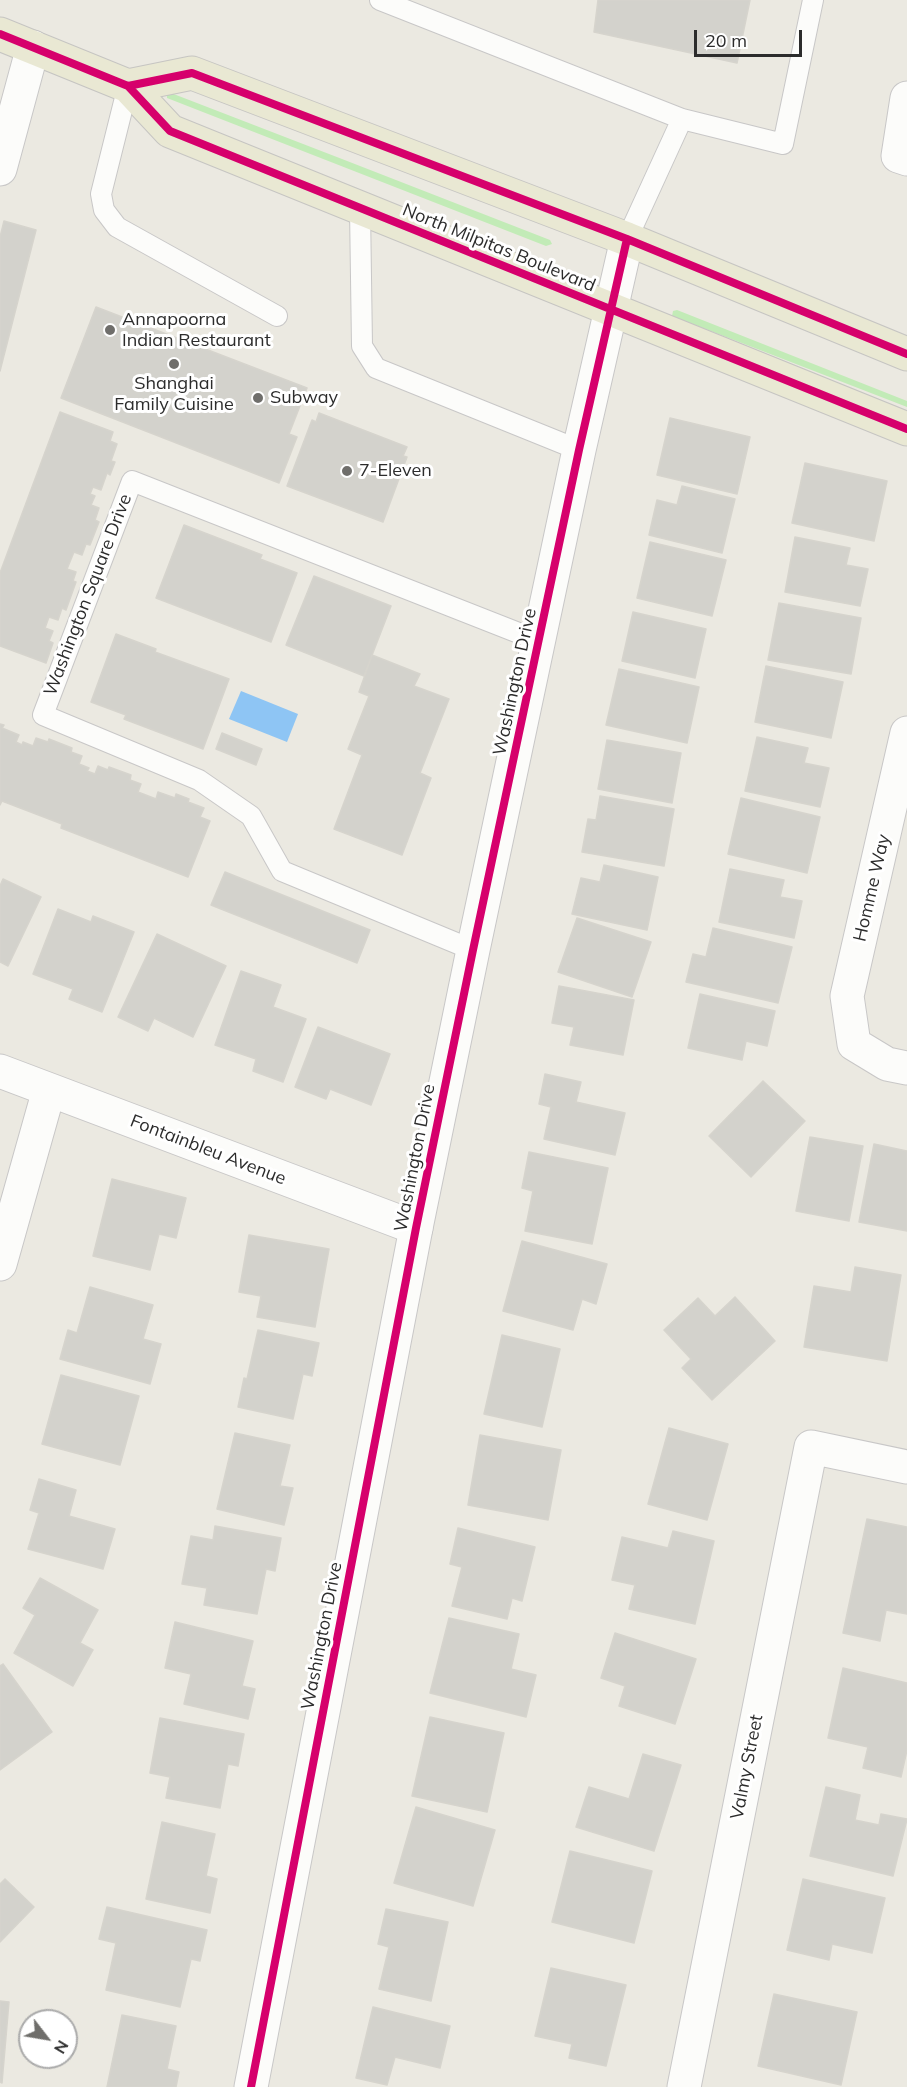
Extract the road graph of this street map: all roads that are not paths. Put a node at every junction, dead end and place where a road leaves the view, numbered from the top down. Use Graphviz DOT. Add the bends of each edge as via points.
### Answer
graph roads {
  1 [pos="380,0"];
  2 [pos="813,0"];
  3 [pos="0,34"];
  4 [pos="33,47"];
  5 [pos="128,86"];
  6 [pos="907,98"];
  7 [pos="682,119"];
  8 [pos="907,159"];
  9 [pos="0,169"];
  10 [pos="360,209"];
  11 [pos="627,239"];
  12 [pos="610,309"];
  13 [pos="277,316"];
  14 [pos="907,354"];
  15 [pos="907,429"];
  16 [pos="579,450"];
  17 [pos="539,641"];
  18 [pos="907,733"];
  19 [pos="473,950"];
  20 [pos="907,1068"];
  21 [pos="0,1071"];
  22 [pos="49,1090"];
  23 [pos="416,1228"];
  24 [pos="0,1264"];
  25 [pos="907,1467"];
  26 [pos="251,2087"];
  27 [pos="684,2087"];
  1 -- 7 [label="lane"];
  2 -- 7 [label="lane" via="783,144"];
  3 -- 4 [label="main road, North Milpitas Boulevard"];
  4 -- 5 [label="main road, North Milpitas Boulevard"];
  4 -- 9 [label="street"];
  5 -- 10 [label="main road, North Milpitas Boulevard" via="170,131"];
  5 -- 11 [label="main road" via="192,73"];
  5 -- 13 [label="lane" via="101,194 104,210 117,227"];
  6 -- 8 [label="street" via="898,156"];
  7 -- 11 [label="lane"];
  10 -- 12 [label="main road, North Milpitas Boulevard"];
  10 -- 16 [label="lane" via="362,346 376,368"];
  11 -- 12 [label="street, Washington Drive"];
  11 -- 14 [label="main road"];
  12 -- 15 [label="main road, North Milpitas Boulevard"];
  12 -- 16 [label="street, Washington Drive"];
  16 -- 17 [label="street, Washington Drive"];
  17 -- 19 [label="street, Washington Drive"];
  17 -- 19 [label="lane, Washington Square Drive" via="132,481 43,715 199,780 250,816 282,871"];
  18 -- 20 [label="street, Homme Way" via="847,996 855,1044 887,1064"];
  19 -- 23 [label="street, Washington Drive"];
  21 -- 22 [label="street, Fontainbleu Avenue"];
  22 -- 23 [label="street, Fontainbleu Avenue"];
  22 -- 24 [label="street"];
  23 -- 26 [label="street, Washington Drive"];
  25 -- 27 [label="street, Valmy Street" via="811,1447"];
}
